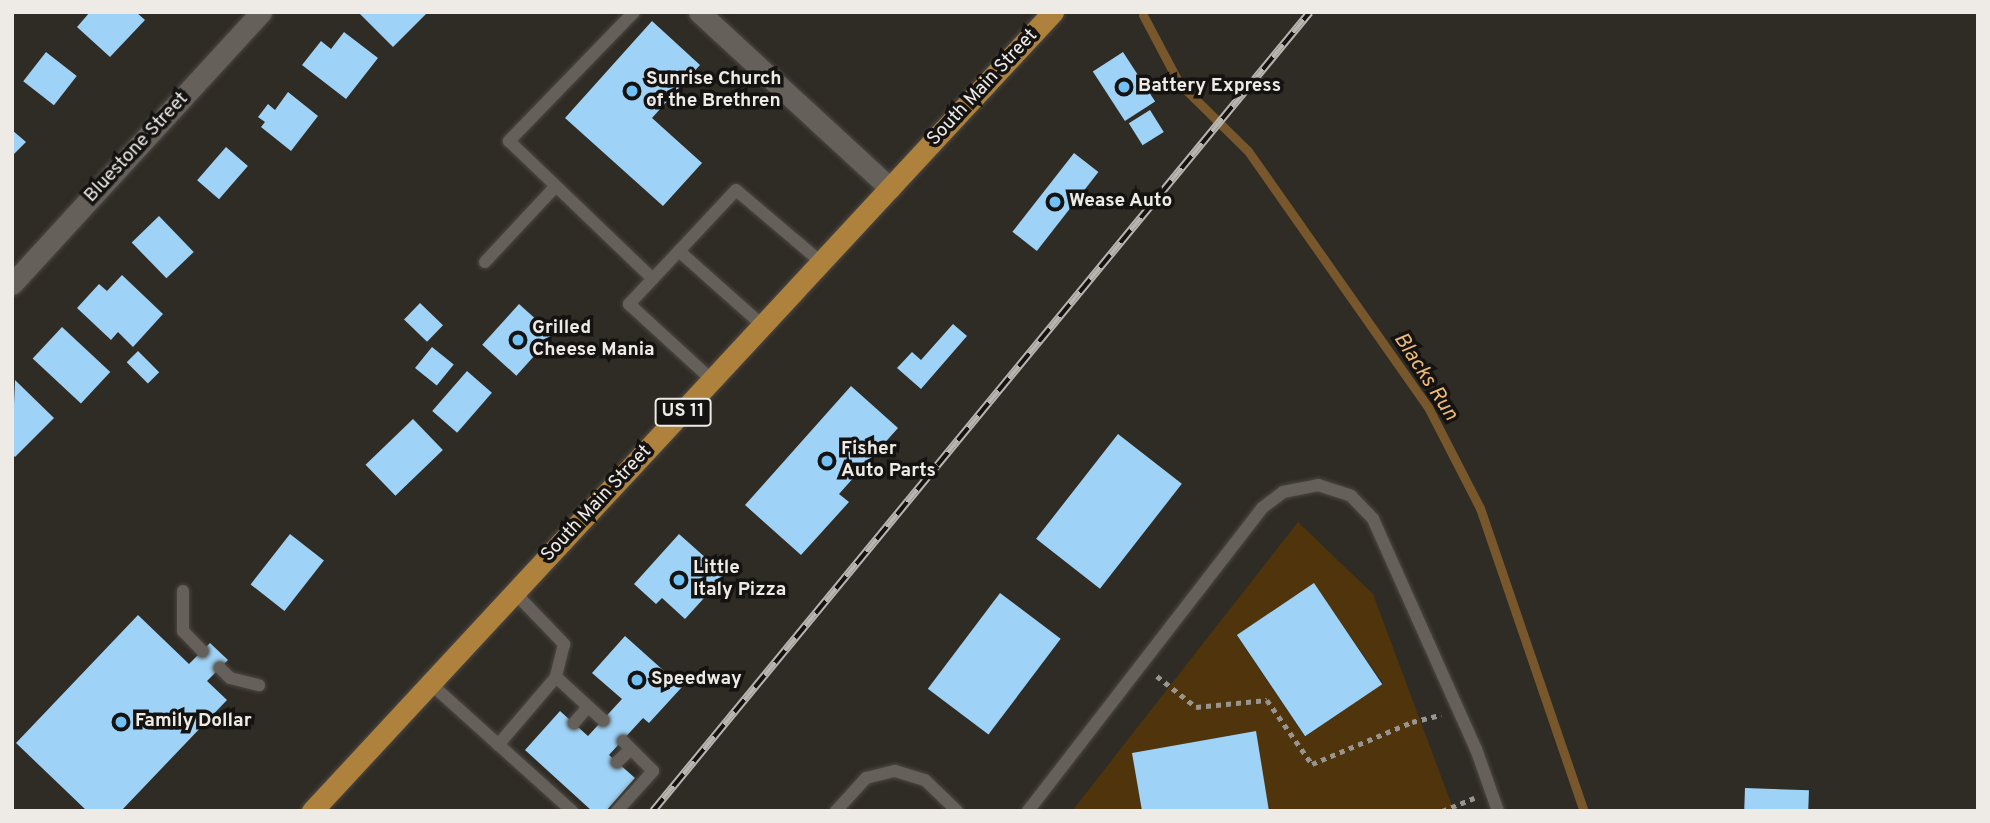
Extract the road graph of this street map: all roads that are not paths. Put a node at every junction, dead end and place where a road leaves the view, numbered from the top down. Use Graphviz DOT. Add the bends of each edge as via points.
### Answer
graph roads {
  1 [pos="261,12"];
  2 [pos="634,12"];
  3 [pos="699,12"];
  4 [pos="1053,12"];
  5 [pos="554,188"];
  6 [pos="890,188"];
  7 [pos="679,251"];
  8 [pos="485,262"];
  9 [pos="821,262"];
  10 [pos="653,279"];
  11 [pos="12,284"];
  12 [pos="762,325"];
  13 [pos="712,380"];
  14 [pos="183,591"];
  15 [pos="515,593"];
  16 [pos="202,651"];
  17 [pos="220,668"];
  18 [pos="556,677"];
  19 [pos="431,684"];
  20 [pos="258,685"];
  21 [pos="588,707"];
  22 [pos="603,720"];
  23 [pos="574,723"];
  24 [pos="498,745"];
  25 [pos="617,762"];
  26 [pos="540,763"];
  27 [pos="531,775"];
  28 [pos="312,811"];
  29 [pos="572,811"];
  30 [pos="617,811"];
  31 [pos="836,811"];
  32 [pos="957,811"];
  33 [pos="1028,811"];
  34 [pos="1498,811"];
  1 -- 11 [label="street, Bluestone Street"];
  2 -- 5 [label="lane" via="509,141"];
  3 -- 6 [label="street"];
  4 -- 6 [label="main road, South Main Street / US 11"];
  5 -- 8 [label="lane"];
  5 -- 10 [label="lane"];
  6 -- 9 [label="main road, South Main Street / US 11"];
  7 -- 9 [label="lane" via="736,190"];
  7 -- 10 [label="lane"];
  7 -- 12 [label="lane"];
  9 -- 12 [label="main road, South Main Street / US 11"];
  10 -- 13 [label="lane" via="629,304"];
  12 -- 13 [label="main road, South Main Street / US 11"];
  13 -- 15 [label="main road, South Main Street / US 11"];
  14 -- 16 [label="lane" via="183,631"];
  15 -- 18 [label="lane" via="564,644"];
  15 -- 19 [label="main road, South Main Street / US 11"];
  17 -- 20 [label="lane" via="230,678"];
  18 -- 21 [label="lane"];
  18 -- 24 [label="lane"];
  19 -- 24 [label="lane"];
  19 -- 28 [label="main road, South Main Street / US 11"];
  21 -- 22 [label="lane"];
  21 -- 23 [label="lane"];
  24 -- 27 [label="lane"];
  25 -- 30 [label="lane" via="627,745 653,771"];
  26 -- 27 [label="lane"];
  27 -- 29 [label="lane"];
  31 -- 32 [label="lane" via="866,778 895,771 925,780"];
  33 -- 34 [label="lane" via="1268,502 1296,487 1327,486 1356,499 1373,519 1459,711"];
}
